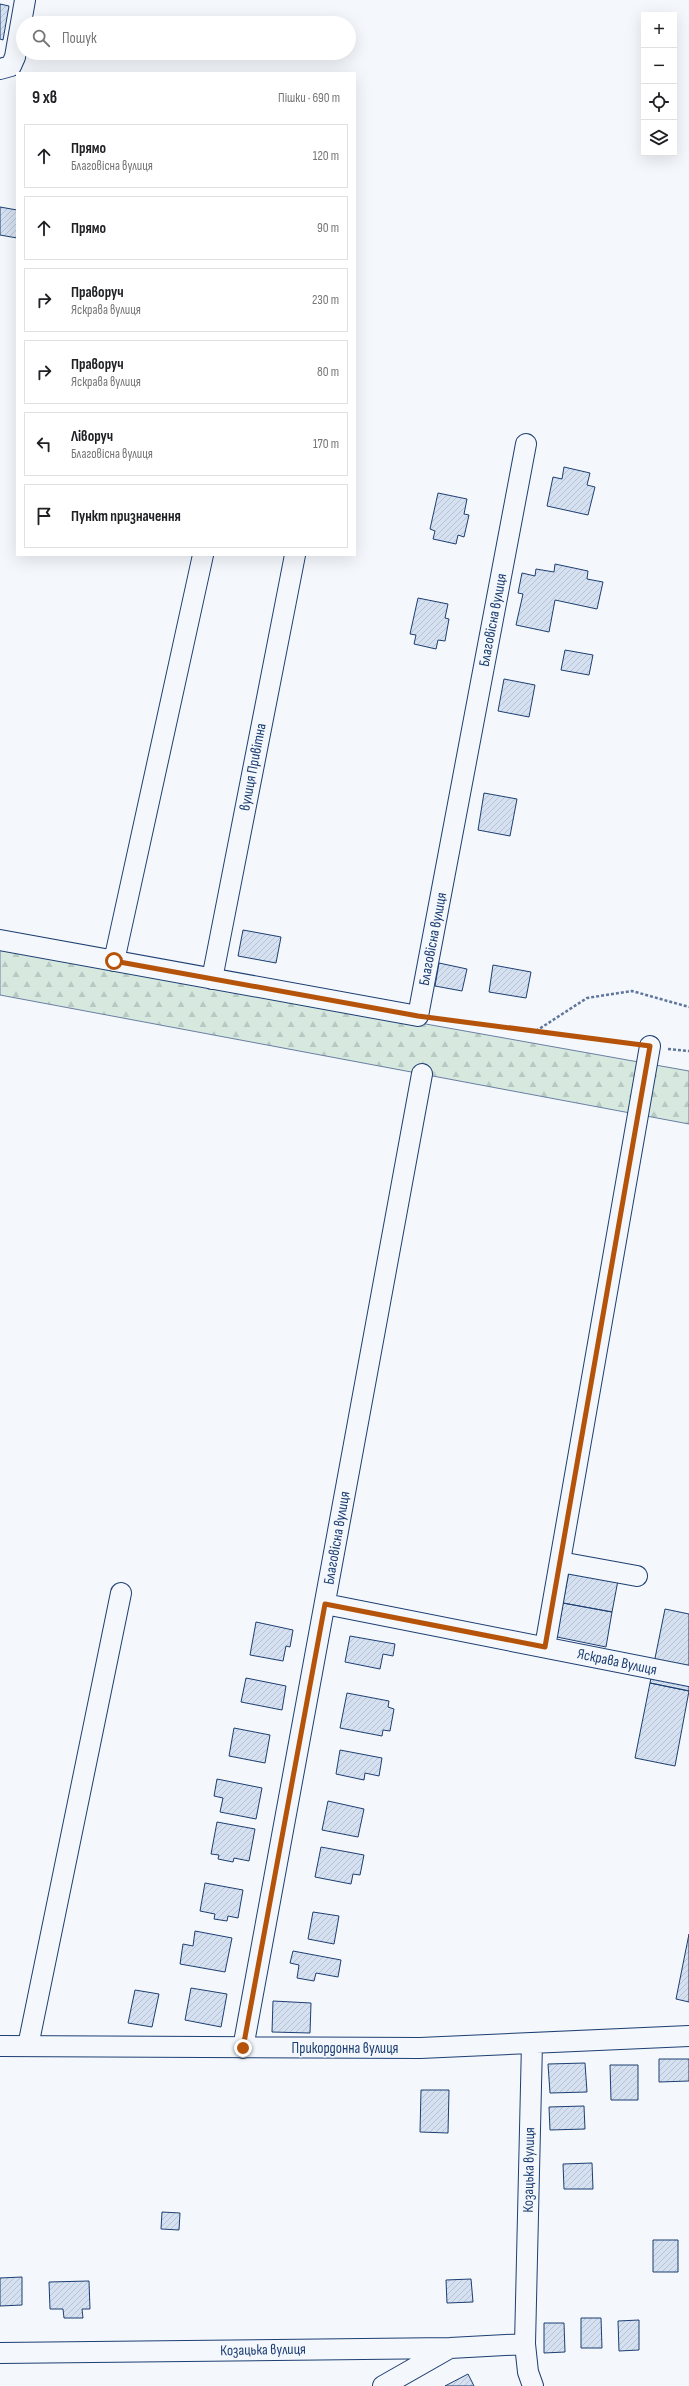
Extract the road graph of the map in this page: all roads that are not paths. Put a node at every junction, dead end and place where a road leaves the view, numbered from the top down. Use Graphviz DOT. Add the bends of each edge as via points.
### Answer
graph roads {
  1 [pos="25,0"];
  2 [pos="22,16"];
  3 [pos="16,51"];
  4 [pos="0,69"];
  5 [pos="526,444"];
  6 [pos="203,556"];
  7 [pos="295,556"];
  8 [pos="0,940"];
  9 [pos="114,961"];
  10 [pos="212,979"];
  11 [pos="650,1046"];
  12 [pos="422,1074"];
  13 [pos="560,1562"];
  14 [pos="637,1576"];
  15 [pos="121,1593"];
  16 [pos="325,1604"];
  17 [pos="545,1647"];
  18 [pos="689,1676"];
  19 [pos="689,2036"];
  20 [pos="532,2043"];
  21 [pos="0,2046"];
  22 [pos="28,2046"];
  23 [pos="243,2048"];
  24 [pos="525,2344"];
  25 [pos="450,2348"];
  26 [pos="0,2353"];
  27 [pos="383,2386"];
  28 [pos="533,2386"];
  1 -- 2 [label="street"];
  3 -- 4 [label="street" via="11,66"];
  5 -- 10 [label="street, Благовісна вулиця" via="418,1016"];
  6 -- 9 [label="street"];
  7 -- 10 [label="street, вулиця Привітна"];
  8 -- 9 [label="street"];
  9 -- 10 [label="street"];
  11 -- 13 [label="street"];
  12 -- 16 [label="street, Благовісна вулиця"];
  13 -- 14 [label="street"];
  13 -- 17 [label="street"];
  15 -- 22 [label="street"];
  16 -- 17 [label="street"];
  16 -- 23 [label="street, Благовісна вулиця"];
  17 -- 18 [label="street, Яскрава Вулиця"];
  19 -- 20 [label="street, Прикордонна вулиця"];
  20 -- 23 [label="street, Прикордонна вулиця" via="420,2048"];
  20 -- 24 [label="street, Козацька вулиця"];
  21 -- 22 [label="street, Прикордонна вулиця"];
  22 -- 23 [label="street, Прикордонна вулиця"];
  24 -- 25 [label="street, Козацька вулиця"];
  24 -- 28 [label="street, Козацька вулиця" via="528,2372"];
  25 -- 26 [label="street, Козацька вулиця"];
  25 -- 27 [label="street"];
}
